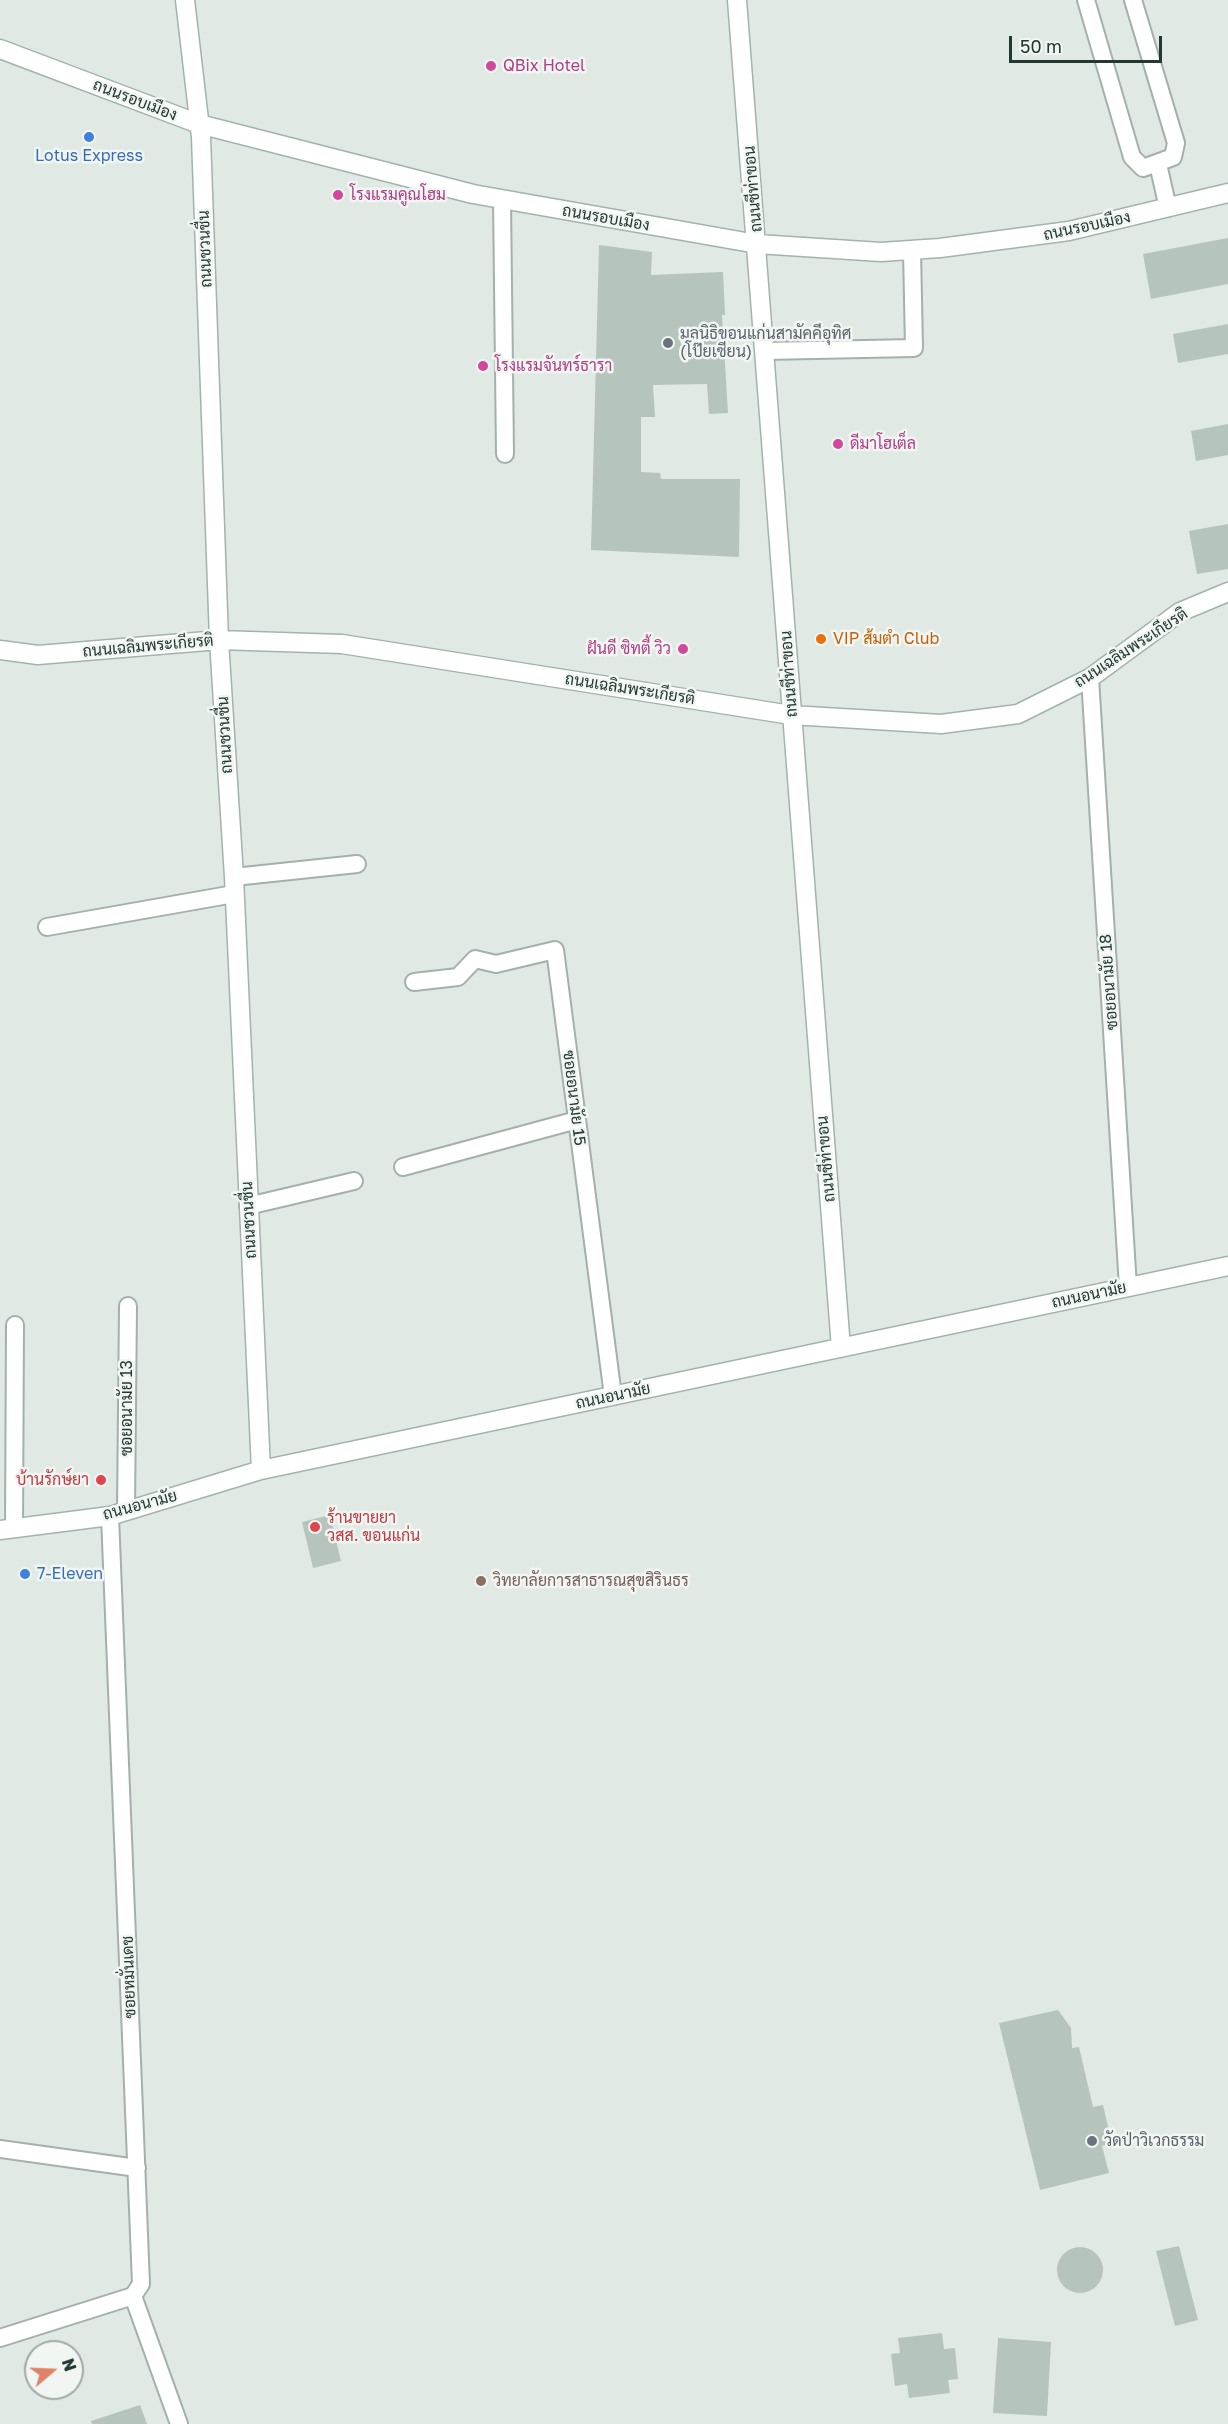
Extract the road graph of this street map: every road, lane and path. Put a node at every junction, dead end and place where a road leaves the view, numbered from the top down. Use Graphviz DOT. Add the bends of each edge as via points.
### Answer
graph roads {
  1 [pos="185,0"];
  2 [pos="737,0"];
  3 [pos="1086,0"];
  4 [pos="1132,0"];
  5 [pos="0,49"];
  6 [pos="199,124"];
  7 [pos="1158,164"];
  8 [pos="1228,193"];
  9 [pos="502,200"];
  10 [pos="1168,208"];
  11 [pos="757,244"];
  12 [pos="912,250"];
  13 [pos="765,351"];
  14 [pos="505,454"];
  15 [pos="1228,592"];
  16 [pos="219,640"];
  17 [pos="0,650"];
  18 [pos="1090,678"];
  19 [pos="791,715"];
  20 [pos="357,864"];
  21 [pos="234,886"];
  22 [pos="47,927"];
  23 [pos="414,982"];
  24 [pos="577,1120"];
  25 [pos="403,1167"];
  26 [pos="354,1181"];
  27 [pos="248,1206"];
  28 [pos="1228,1266"];
  29 [pos="1128,1287"];
  30 [pos="128,1306"];
  31 [pos="15,1325"];
  32 [pos="841,1348"];
  33 [pos="613,1396"];
  34 [pos="261,1470"];
  35 [pos="118,1513"];
  36 [pos="7,1529"];
  37 [pos="0,2149"];
  38 [pos="137,2168"];
  39 [pos="133,2296"];
  40 [pos="0,2338"];
  41 [pos="179,2424"];
  1 -- 6 [label="street, ถนนชวนชื่น"];
  2 -- 11 [label="street, ถนนชีท่าขอน"];
  3 -- 7 [label="street" via="1132,157 1143,168"];
  4 -- 7 [label="street" via="1176,143 1173,157"];
  5 -- 6 [label="street, ถนนรอบเมือง"];
  6 -- 9 [label="street, ถนนรอบเมือง"];
  6 -- 16 [label="street, ถนนชวนชื่น"];
  7 -- 10 [label="street"];
  8 -- 10 [label="street, ถนนรอบเมือง"];
  9 -- 11 [label="street, ถนนรอบเมือง"];
  9 -- 14 [label="street"];
  10 -- 12 [label="street, ถนนรอบเมือง" via="1058,233"];
  11 -- 12 [label="street, ถนนรอบเมือง" via="881,252"];
  11 -- 13 [label="street, ถนนชีท่าขอน"];
  12 -- 13 [label="street" via="914,348"];
  13 -- 19 [label="street, ถนนชีท่าขอน"];
  15 -- 18 [label="street, ถนนเฉลิมพระเกียรติ" via="1180,612"];
  16 -- 17 [label="street, ถนนเฉลิมพระเกียรติ" via="38,655"];
  16 -- 19 [label="street, ถนนเฉลิมพระเกียรติ" via="342,644"];
  16 -- 21 [label="street, ถนนชวนชื่น"];
  18 -- 19 [label="street, ถนนเฉลิมพระเกียรติ" via="1018,714 941,724"];
  18 -- 29 [label="street, ซอยอนามัย 18"];
  19 -- 32 [label="street, ถนนชีท่าขอน"];
  20 -- 21 [label="street"];
  21 -- 22 [label="street"];
  21 -- 27 [label="street, ถนนชวนชื่น"];
  23 -- 24 [label="street, ซอยอนามัย 15" via="458,977 474,959 496,964 555,950"];
  24 -- 25 [label="street"];
  24 -- 33 [label="street, ซอยอนามัย 15"];
  26 -- 27 [label="street"];
  27 -- 34 [label="street, ถนนชวนชื่น"];
  28 -- 29 [label="street, ถนนอนามัย"];
  29 -- 32 [label="street, ถนนอนามัย"];
  30 -- 35 [label="street, ซอยอนามัย 13"];
  31 -- 36 [label="street"];
  32 -- 33 [label="street, ถนนอนามัย"];
  33 -- 34 [label="street, ถนนอนามัย"];
  34 -- 35 [label="street, ถนนอนามัย"];
  35 -- 36 [label="street, ถนนอนามัย"];
  35 -- 38 [label="street, ซอยหมั่นเดช"];
  37 -- 38 [label="street"];
  38 -- 39 [label="street, ซอยหมั่นเดช" via="141,2284"];
  39 -- 40 [label="street"];
  39 -- 41 [label="street"];
}
